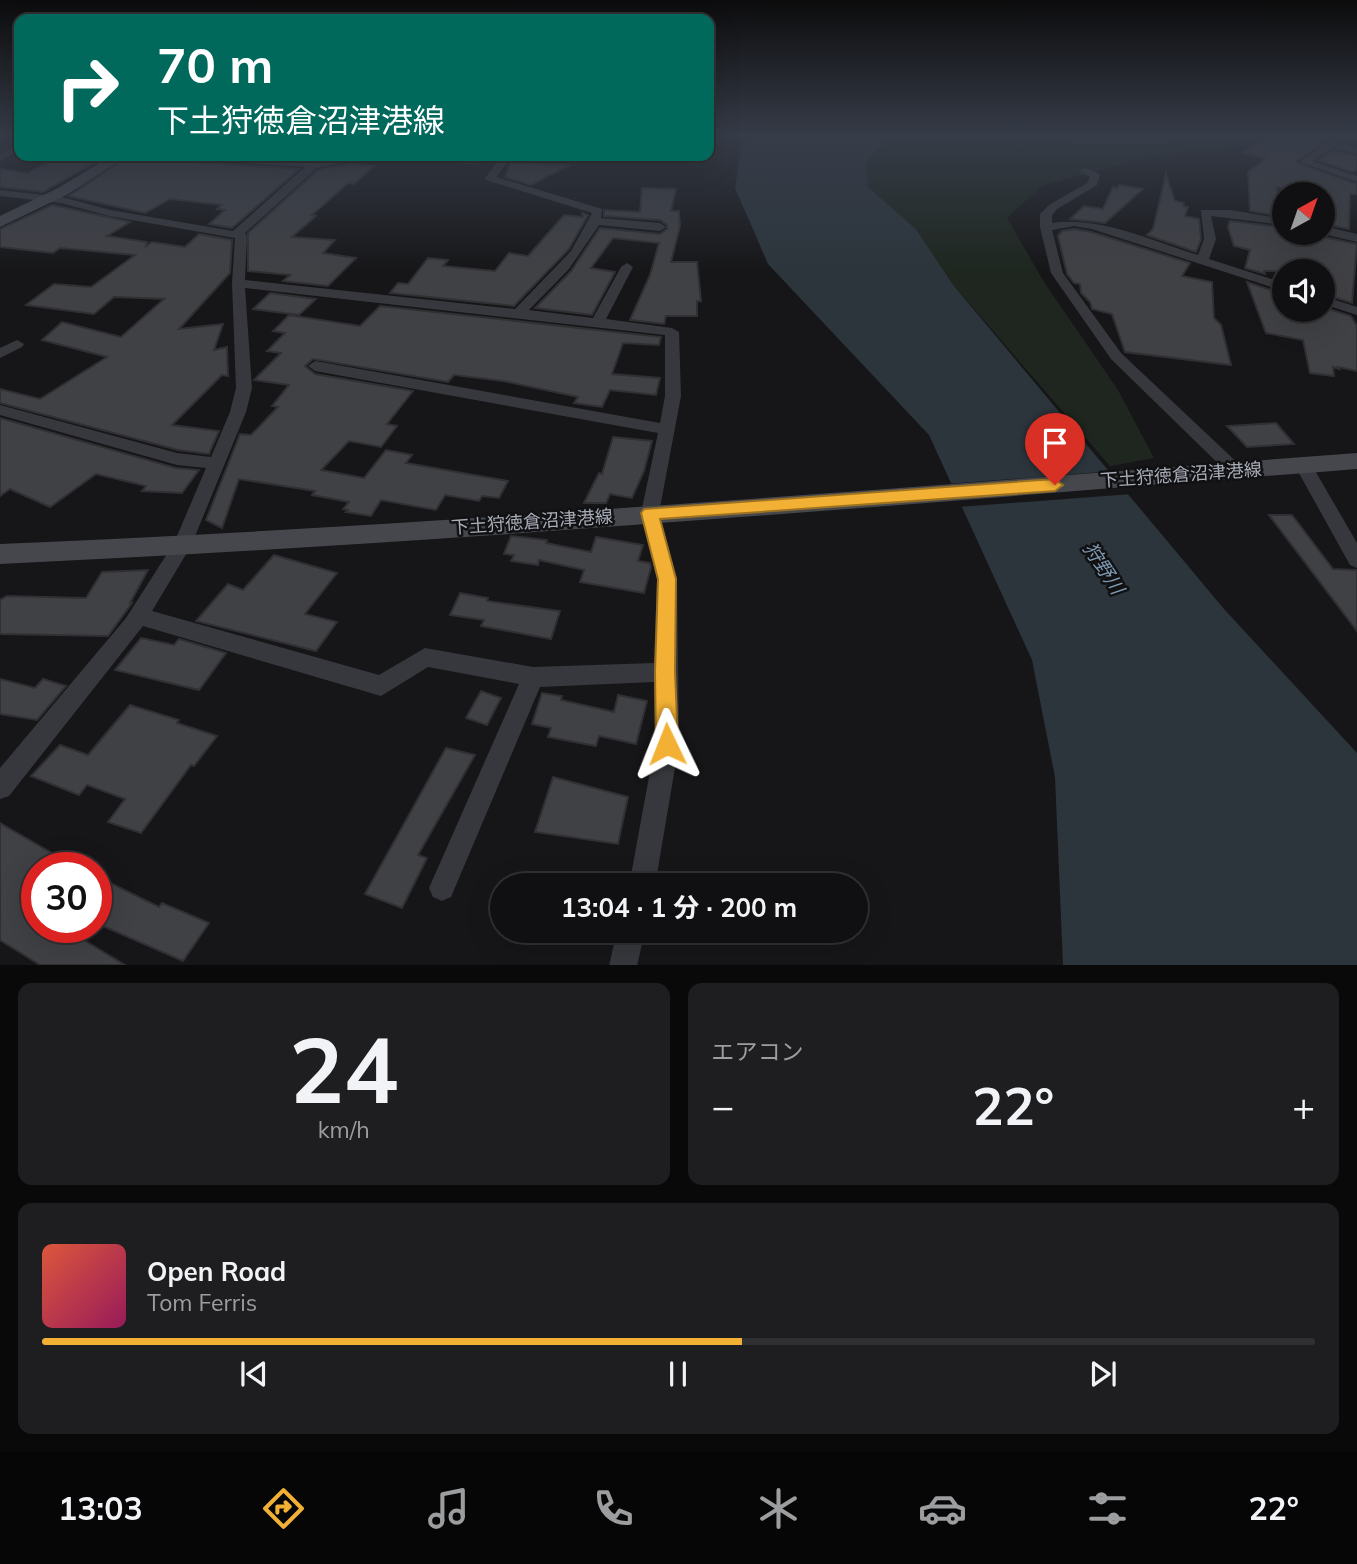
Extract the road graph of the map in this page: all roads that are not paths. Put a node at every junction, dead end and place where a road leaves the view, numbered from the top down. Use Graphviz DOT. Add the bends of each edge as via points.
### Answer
graph roads {
  1 [pos="76,182"];
  2 [pos="295,182"];
  3 [pos="503,182"];
  4 [pos="1093,182"];
  5 [pos="0,193"];
  6 [pos="49,198"];
  7 [pos="1272,220"];
  8 [pos="595,221"];
  9 [pos="0,222"];
  10 [pos="660,227"];
  11 [pos="1046,227"];
  12 [pos="1335,233"];
  13 [pos="236,235"];
  14 [pos="1357,238"];
  15 [pos="1203,259"];
  16 [pos="627,267"];
  17 [pos="237,283"];
  18 [pos="1272,283"];
  19 [pos="1335,304"];
  20 [pos="1357,311"];
  21 [pos="518,313"];
  22 [pos="598,321"];
  23 [pos="17,344"];
  24 [pos="0,354"];
  25 [pos="315,366"];
  26 [pos="0,410"];
  27 [pos="666,429"];
  28 [pos="1357,461"];
  29 [pos="216,463"];
  30 [pos="1304,466"];
  31 [pos="1228,472"];
  32 [pos="650,513"];
  33 [pos="182,546"];
  34 [pos="0,554"];
  35 [pos="1355,555"];
  36 [pos="139,616"];
  37 [pos="665,672"];
  38 [pos="533,677"];
  39 [pos="0,787"];
  40 [pos="644,873"];
  41 [pos="442,888"];
  42 [pos="628,943"];
  43 [pos="623,965"];
  1 -- 6 [label="main road"];
  2 -- 13 [label="street"];
  3 -- 8 [label="street" via="598,211"];
  4 -- 11 [label="street" via="1052,207 1046,214"];
  5 -- 6 [label="street"];
  6 -- 9 [label="main road"];
  6 -- 13 [label="street"];
  7 -- 15 [label="street" via="1205,212 1210,239"];
  8 -- 10 [label="street"];
  8 -- 21 [label="street" via="577,249"];
  11 -- 15 [label="street" via="1094,226"];
  11 -- 31 [label="street" via="1057,273 1116,356"];
  12 -- 14 [label="street"];
  13 -- 17 [label="street" via="241,236"];
  15 -- 18 [label="street"];
  16 -- 22 [label="street"];
  17 -- 21 [label="street"];
  17 -- 29 [label="street" via="244,388"];
  19 -- 20 [label="street"];
  21 -- 22 [label="street"];
  22 -- 27 [label="street" via="672,332 673,397"];
  23 -- 24 [label="street"];
  25 -- 27 [label="street"];
  26 -- 29 [label="street" via="177,458"];
  27 -- 32 [label="street"];
  28 -- 30 [label="main road, 下土狩徳倉沼津港線"];
  29 -- 33 [label="street"];
  30 -- 31 [label="main road, 下土狩徳倉沼津港線"];
  30 -- 35 [label="street"];
  31 -- 32 [label="main road, 下土狩徳倉沼津港線"];
  32 -- 33 [label="main road, 下土狩徳倉沼津港線"];
  32 -- 37 [label="street" via="667,579"];
  33 -- 34 [label="main road, 下土狩徳倉沼津港線"];
  33 -- 36 [label="street"];
  36 -- 38 [label="street" via="381,686 425,657"];
  36 -- 39 [label="street"];
  37 -- 38 [label="street"];
  37 -- 40 [label="street" via="667,744"];
  38 -- 41 [label="street"];
  42 -- 43 [label="street"];
}
